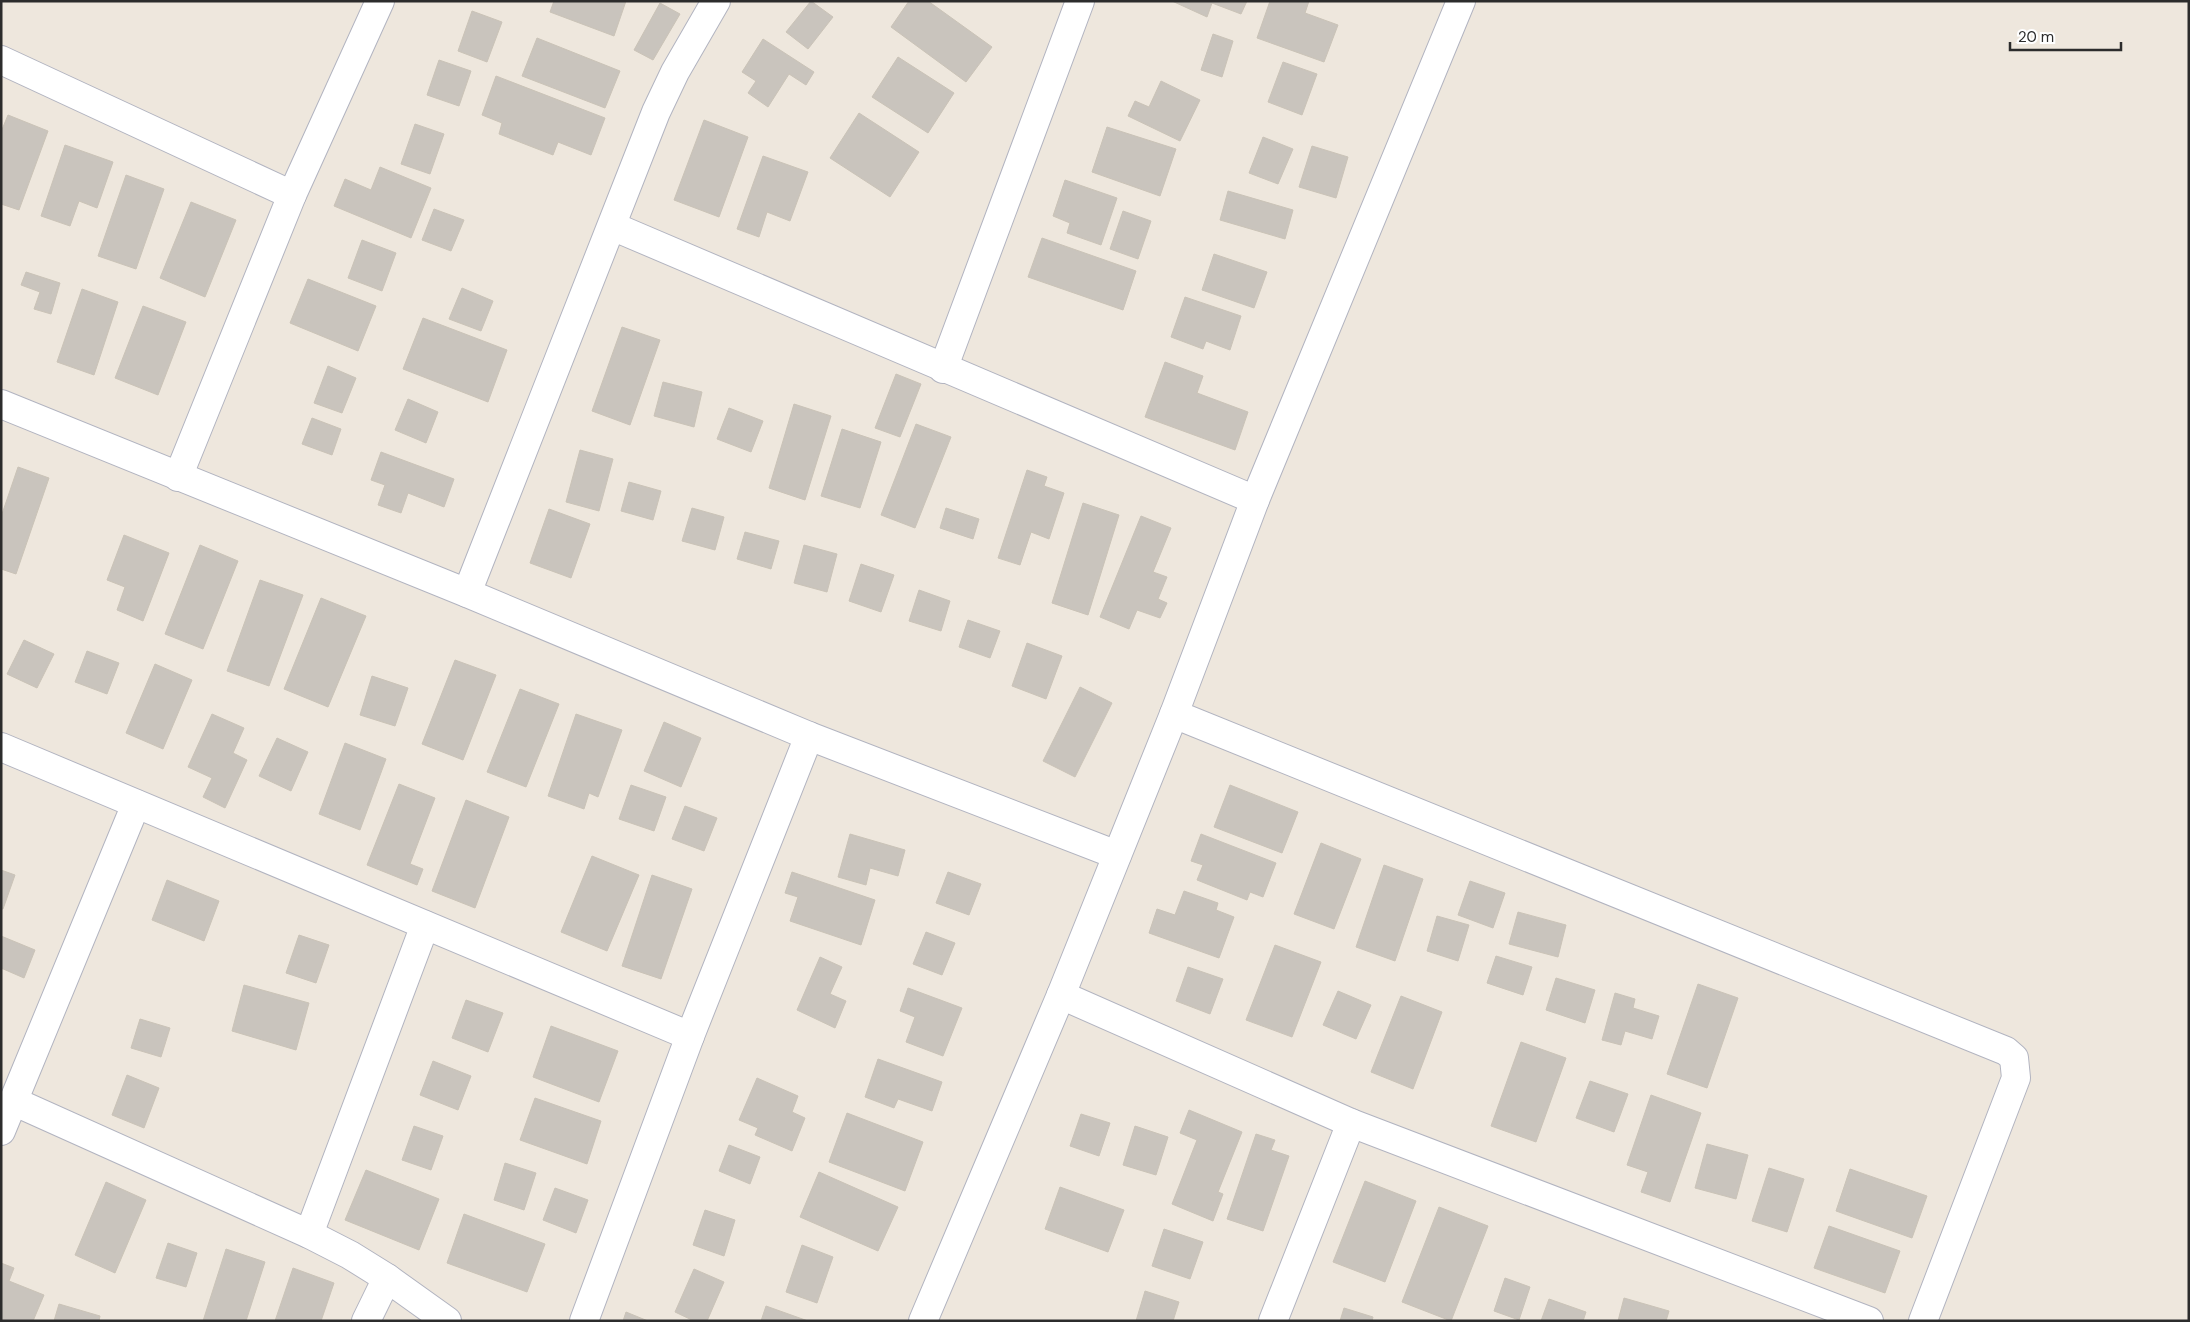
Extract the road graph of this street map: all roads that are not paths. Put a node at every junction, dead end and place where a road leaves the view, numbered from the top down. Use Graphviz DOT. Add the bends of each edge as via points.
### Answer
graph roads {
  1 [pos="380,1"];
  2 [pos="716,1"];
  3 [pos="1080,1"];
  4 [pos="1461,1"];
  5 [pos="1,60"];
  6 [pos="292,194"];
  7 [pos="612,226"];
  8 [pos="943,369"];
  9 [pos="1,404"];
  10 [pos="178,477"];
  11 [pos="1255,500"];
  12 [pos="467,593"];
  13 [pos="1174,714"];
  14 [pos="809,736"];
  15 [pos="1,747"];
  16 [pos="136,804"];
  17 [pos="1117,855"];
  18 [pos="425,925"];
  19 [pos="1061,995"];
  20 [pos="690,1036"];
  21 [pos="13,1101"];
  22 [pos="1351,1123"];
  23 [pos="1,1131"];
  24 [pos="309,1234"];
  25 [pos="387,1278"];
  26 [pos="366,1321"];
  27 [pos="447,1321"];
  28 [pos="584,1321"];
  29 [pos="923,1321"];
  30 [pos="1273,1321"];
  31 [pos="1869,1321"];
  32 [pos="1923,1321"];
  1 -- 6 [label="street"];
  2 -- 7 [label="street" via="656,112"];
  3 -- 8 [label="street"];
  4 -- 11 [label="street"];
  5 -- 6 [label="street"];
  6 -- 10 [label="street"];
  7 -- 8 [label="street"];
  7 -- 12 [label="street"];
  8 -- 11 [label="street"];
  9 -- 10 [label="street"];
  10 -- 12 [label="street"];
  11 -- 13 [label="street"];
  12 -- 14 [label="street"];
  13 -- 17 [label="street"];
  13 -- 32 [label="street" via="2006,1050 2014,1058 2016,1078"];
  14 -- 17 [label="street"];
  14 -- 20 [label="street"];
  15 -- 16 [label="street"];
  16 -- 18 [label="street"];
  16 -- 21 [label="street"];
  17 -- 19 [label="street"];
  18 -- 20 [label="street"];
  18 -- 24 [label="street"];
  19 -- 22 [label="street"];
  19 -- 29 [label="street"];
  20 -- 28 [label="street"];
  21 -- 23 [label="street"];
  21 -- 24 [label="street"];
  22 -- 30 [label="street"];
  22 -- 31 [label="street"];
  24 -- 25 [label="street"];
  25 -- 26 [label="street"];
  25 -- 27 [label="street"];
}
